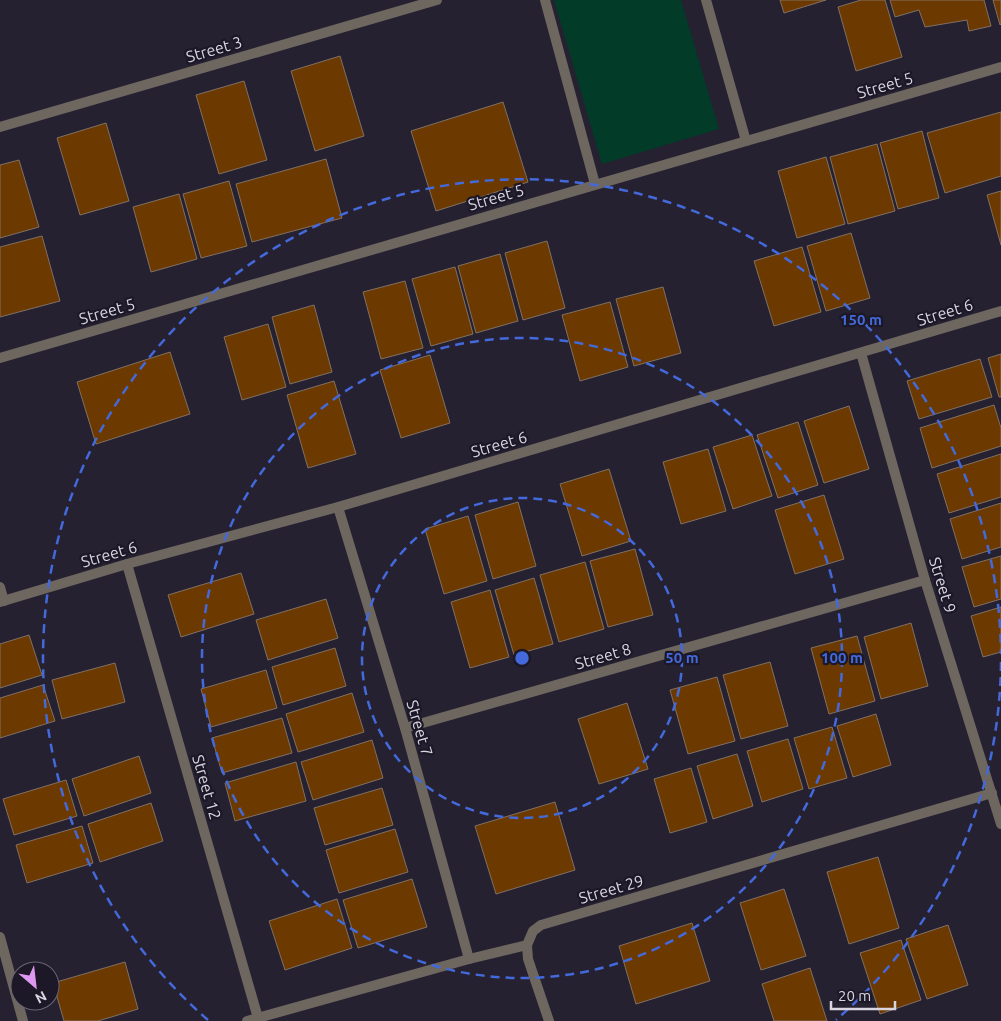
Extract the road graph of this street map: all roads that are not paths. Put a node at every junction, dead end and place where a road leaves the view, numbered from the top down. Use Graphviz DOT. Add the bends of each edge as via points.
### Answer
graph roads {
  1 [pos="437,0"];
  2 [pos="545,0"];
  3 [pos="706,0"];
  4 [pos="1001,67"];
  5 [pos="0,127"];
  6 [pos="746,141"];
  7 [pos="595,184"];
  8 [pos="1001,311"];
  9 [pos="861,353"];
  10 [pos="0,358"];
  11 [pos="338,507"];
  12 [pos="127,564"];
  13 [pos="925,580"];
  14 [pos="0,587"];
  15 [pos="2,601"];
  16 [pos="405,728"];
  17 [pos="992,793"];
  18 [pos="1001,824"];
  19 [pos="0,937"];
  20 [pos="527,945"];
  21 [pos="469,959"];
  22 [pos="258,1018"];
  23 [pos="23,1021"];
  24 [pos="247,1021"];
  25 [pos="550,1021"];
  1 -- 5 [label="street, Street 3"];
  2 -- 7 [label="street"];
  3 -- 6 [label="street"];
  4 -- 6 [label="street, Street 5"];
  6 -- 7 [label="street, Street 5"];
  7 -- 10 [label="street, Street 5"];
  8 -- 9 [label="street, Street 6"];
  9 -- 11 [label="street, Street 6"];
  9 -- 13 [label="street, Street 9"];
  11 -- 12 [label="street, Street 6"];
  11 -- 16 [label="street, Street 7"];
  12 -- 15 [label="street, Street 6"];
  12 -- 22 [label="street, Street 12"];
  13 -- 16 [label="street, Street 8"];
  13 -- 17 [label="street, Street 9"];
  14 -- 15 [label="street"];
  16 -- 21 [label="street, Street 7"];
  17 -- 18 [label="street, Street 9"];
  17 -- 20 [label="street, Street 29" via="541,925 533,931"];
  19 -- 23 [label="street"];
  20 -- 21 [label="street"];
  20 -- 25 [label="street" via="528,959"];
  21 -- 22 [label="street"];
  22 -- 24 [label="street"];
}
